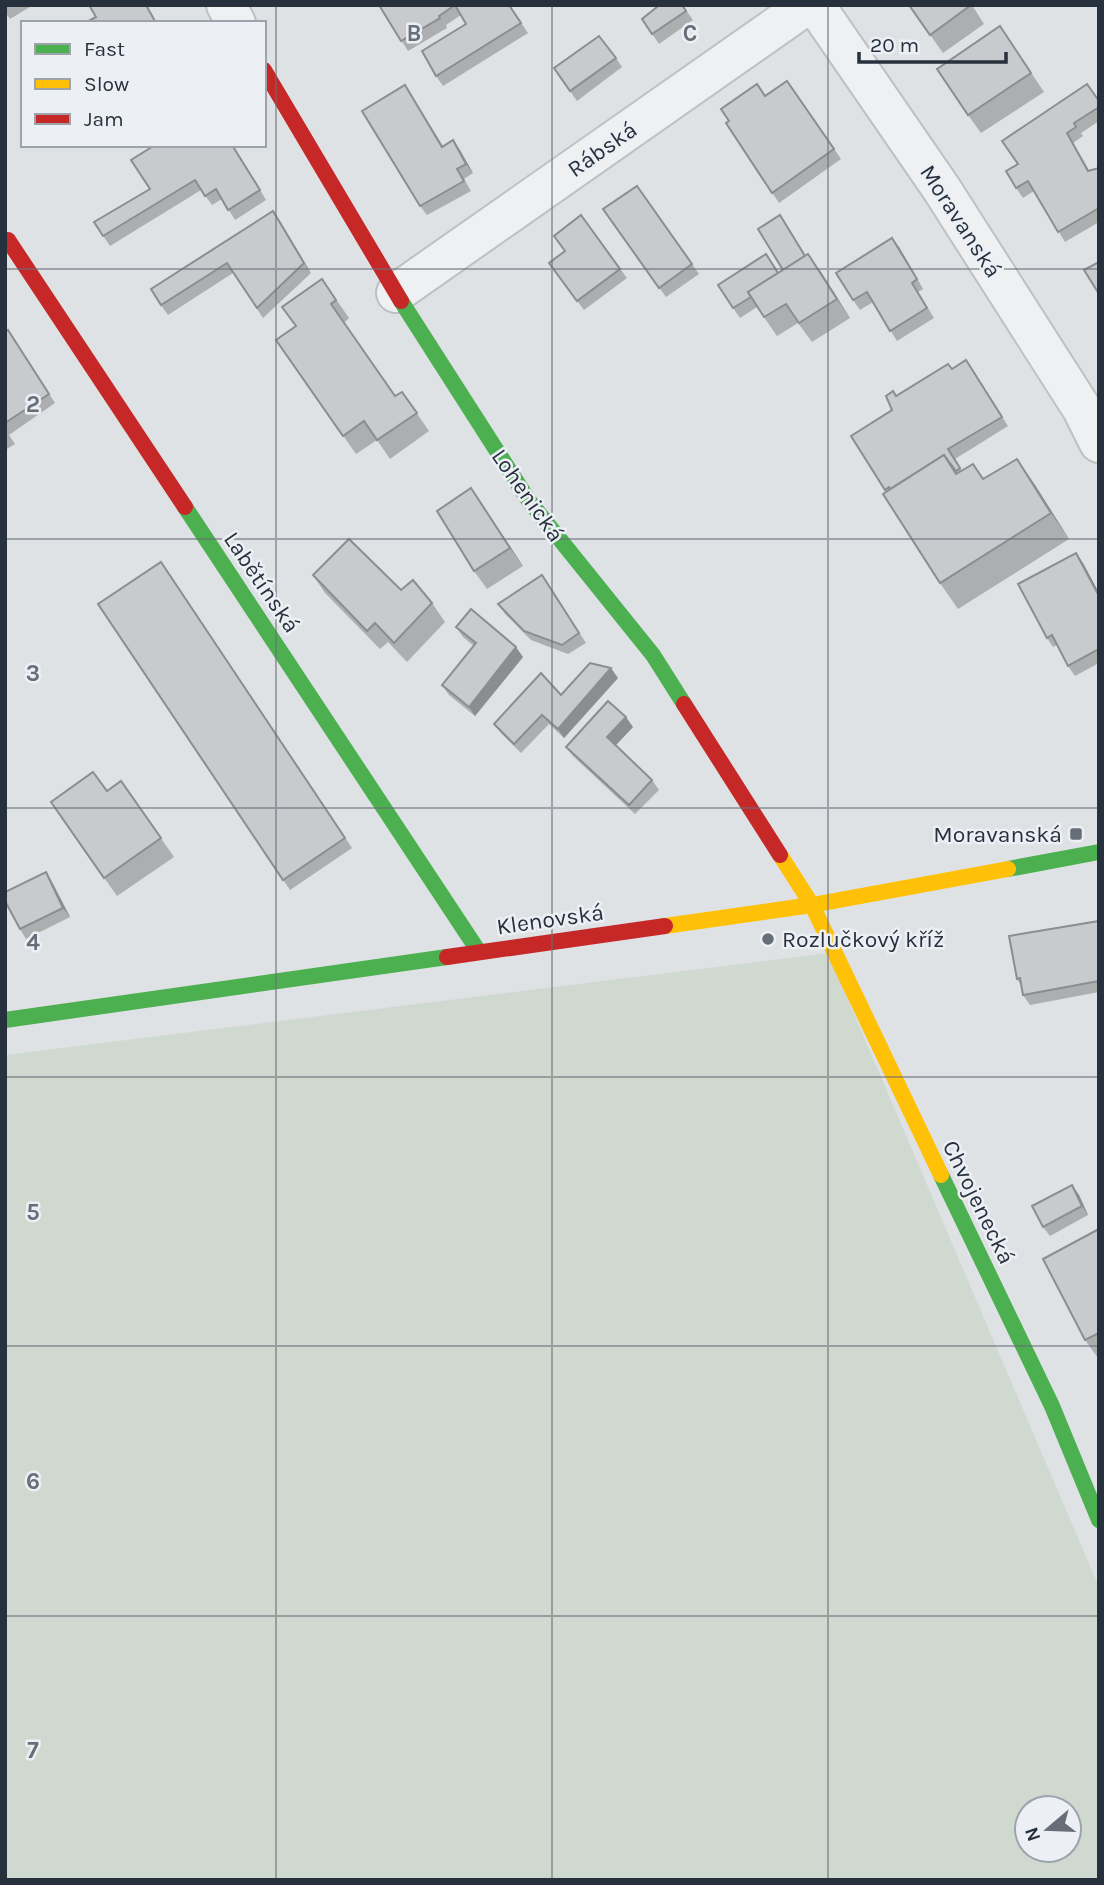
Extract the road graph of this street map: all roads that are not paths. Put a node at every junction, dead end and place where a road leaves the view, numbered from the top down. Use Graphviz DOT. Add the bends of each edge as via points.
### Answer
graph roads {
  1 [pos="226,5"];
  2 [pos="807,5"];
  3 [pos="815,5"];
  4 [pos="235,21"];
  5 [pos="266,73"];
  6 [pos="5,243"];
  7 [pos="396,293"];
  8 [pos="1099,443"];
  9 [pos="1099,852"];
  10 [pos="812,905"];
  11 [pos="479,952"];
  12 [pos="5,1020"];
  13 [pos="1099,1520"];
  1 -- 4 [label="street"];
  2 -- 7 [label="street, Rábská"];
  3 -- 8 [label="street, Moravanská" via="941,188"];
  5 -- 7 [label="street, Lohenická"];
  6 -- 11 [label="street, Labětínská" via="8,240"];
  7 -- 10 [label="street, Lohenická" via="528,501 653,655"];
  9 -- 10 [label="street, Klenovská"];
  10 -- 11 [label="street, Klenovská"];
  10 -- 13 [label="street, Chvojenecká" via="1052,1406"];
  11 -- 12 [label="street, Klenovská"];
}
